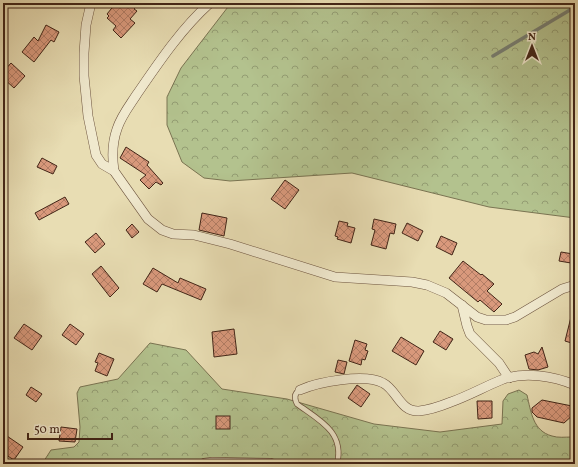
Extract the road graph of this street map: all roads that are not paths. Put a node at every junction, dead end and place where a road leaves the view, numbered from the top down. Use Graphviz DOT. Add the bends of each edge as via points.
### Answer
graph roads {
  1 [pos="91,3"];
  2 [pos="210,3"];
  3 [pos="114,171"];
  4 [pos="575,285"];
  5 [pos="462,305"];
  6 [pos="509,378"];
  7 [pos="575,385"];
  8 [pos="300,390"];
  9 [pos="204,461"];
  10 [pos="3,462"];
  11 [pos="7,464"];
  12 [pos="279,464"];
  13 [pos="336,464"];
  1 -- 3 [label="street" via="84,53 88,116 96,155 102,164"];
  2 -- 3 [label="street" via="183,30 121,118 114,140"];
  3 -- 5 [label="street" via="148,219 162,230 230,244 335,277 427,285 446,293"];
  4 -- 5 [label="street" via="562,289 506,320 486,320 477,317"];
  5 -- 6 [label="street" via="470,334 499,363"];
  6 -- 7 [label="street" via="549,377"];
  6 -- 8 [label="street" via="448,404 418,411 404,406 390,388 372,379 322,382"];
  8 -- 13 [label="lane" via="295,395 297,404 334,434 339,450"];
  9 -- 12 [label="lane" via="271,461"];
  10 -- 11 [label="lane"];
}
